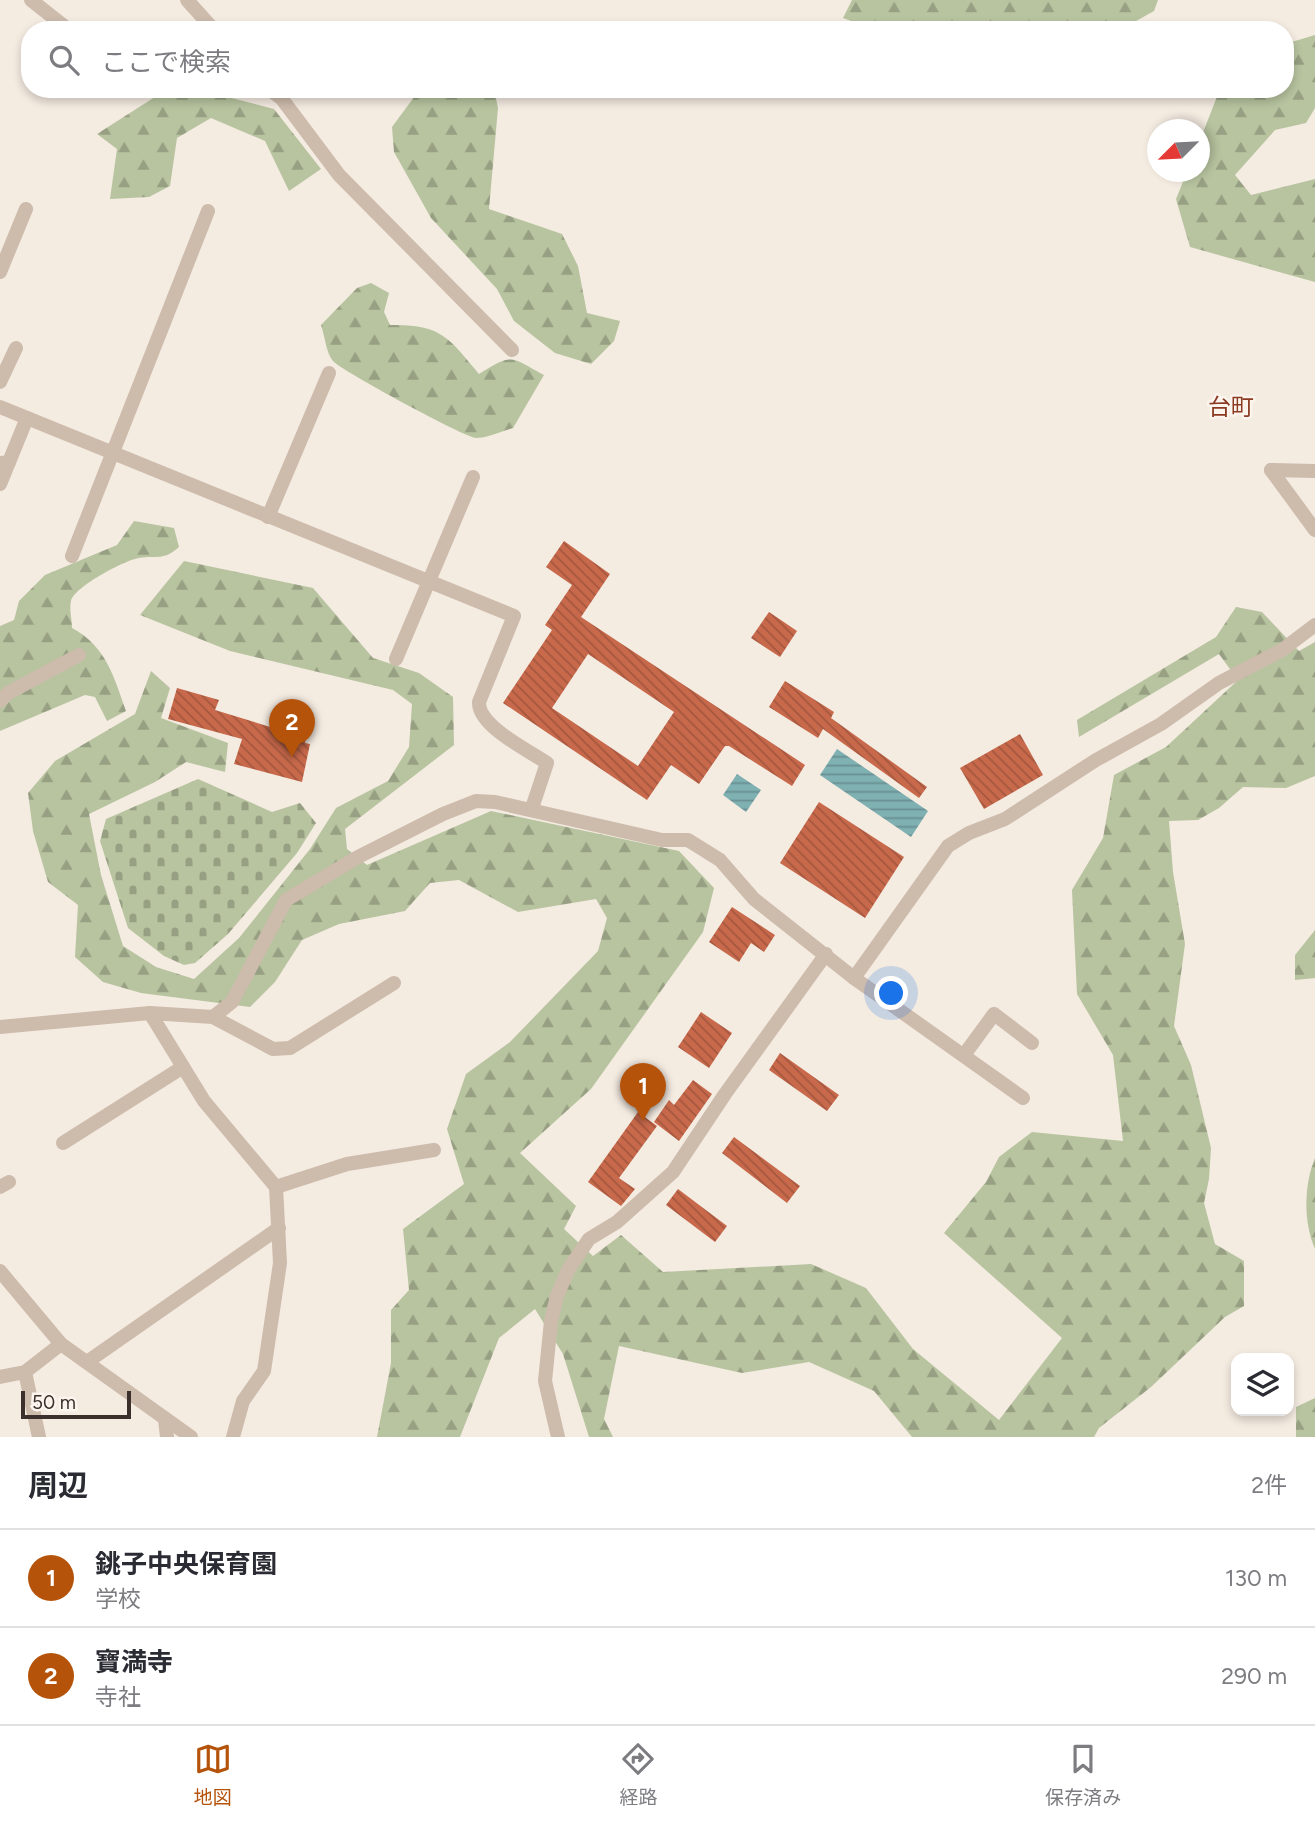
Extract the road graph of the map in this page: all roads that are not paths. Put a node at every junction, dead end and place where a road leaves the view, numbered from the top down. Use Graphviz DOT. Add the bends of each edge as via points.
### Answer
graph roads {
  1 [pos="31,0"];
  2 [pos="187,0"];
  3 [pos="58,21"];
  4 [pos="206,21"];
  5 [pos="281,98"];
  6 [pos="26,209"];
  7 [pos="208,211"];
  8 [pos="0,272"];
  9 [pos="16,348"];
  10 [pos="512,350"];
  11 [pos="329,373"];
  12 [pos="0,382"];
  13 [pos="0,407"];
  14 [pos="27,418"];
  15 [pos="111,453"];
  16 [pos="5,463"];
  17 [pos="1315,471"];
  18 [pos="473,477"];
  19 [pos="0,484"];
  20 [pos="268,517"];
  21 [pos="1315,530"];
  22 [pos="72,556"];
  23 [pos="428,582"];
  24 [pos="1315,625"];
  25 [pos="79,655"];
  26 [pos="396,659"];
  27 [pos="0,701"];
  28 [pos="532,808"];
  29 [pos="826,954"];
  30 [pos="854,978"];
  31 [pos="394,983"];
  32 [pos="150,1013"];
  33 [pos="213,1017"];
  34 [pos="0,1027"];
  35 [pos="1032,1043"];
  36 [pos="964,1055"];
  37 [pos="183,1068"];
  38 [pos="1023,1098"];
  39 [pos="64,1143"];
  40 [pos="434,1150"];
  41 [pos="276,1187"];
  42 [pos="279,1228"];
  43 [pos="0,1271"];
  44 [pos="61,1344"];
  45 [pos="86,1362"];
  46 [pos="25,1372"];
  47 [pos="0,1377"];
  48 [pos="165,1419"];
  49 [pos="38,1437"];
  50 [pos="167,1437"];
  51 [pos="191,1437"];
  52 [pos="233,1437"];
  53 [pos="558,1437"];
  1 -- 3 [label="street"];
  2 -- 4 [label="street"];
  5 -- 10 [label="street" via="339,175"];
  6 -- 8 [label="street"];
  7 -- 15 [label="street"];
  9 -- 12 [label="street"];
  11 -- 20 [label="street"];
  13 -- 14 [label="street"];
  14 -- 15 [label="street"];
  14 -- 16 [label="street"];
  15 -- 20 [label="street"];
  15 -- 22 [label="street"];
  16 -- 19 [label="street"];
  17 -- 21 [label="street" via="1271,470"];
  18 -- 23 [label="street"];
  20 -- 23 [label="street"];
  23 -- 26 [label="street"];
  23 -- 28 [label="street" via="513,616 478,710 489,724 547,763"];
  24 -- 30 [label="street" via="1282,650 1219,683 1005,819 948,846"];
  25 -- 27 [label="street"];
  28 -- 29 [label="street" via="662,840 688,840 720,860 754,899"];
  28 -- 33 [label="street" via="476,801 358,857 286,900 232,1002"];
  29 -- 30 [label="street"];
  29 -- 53 [label="street" via="673,1172 617,1222 589,1239 568,1270 554,1309 545,1381"];
  30 -- 36 [label="street"];
  31 -- 33 [label="street" via="290,1048 273,1049"];
  32 -- 33 [label="street"];
  32 -- 34 [label="street"];
  32 -- 37 [label="street"];
  35 -- 36 [label="street" via="994,1014"];
  36 -- 38 [label="street"];
  37 -- 39 [label="street"];
  37 -- 41 [label="street" via="204,1101"];
  40 -- 41 [label="street" via="347,1164"];
  41 -- 42 [label="street"];
  42 -- 45 [label="street"];
  42 -- 52 [label="street" via="279,1263 264,1371 243,1401"];
  43 -- 44 [label="street"];
  44 -- 45 [label="street"];
  44 -- 46 [label="street"];
  45 -- 48 [label="street"];
  46 -- 47 [label="street"];
  46 -- 49 [label="street"];
  48 -- 50 [label="street"];
  48 -- 51 [label="street"];
}
